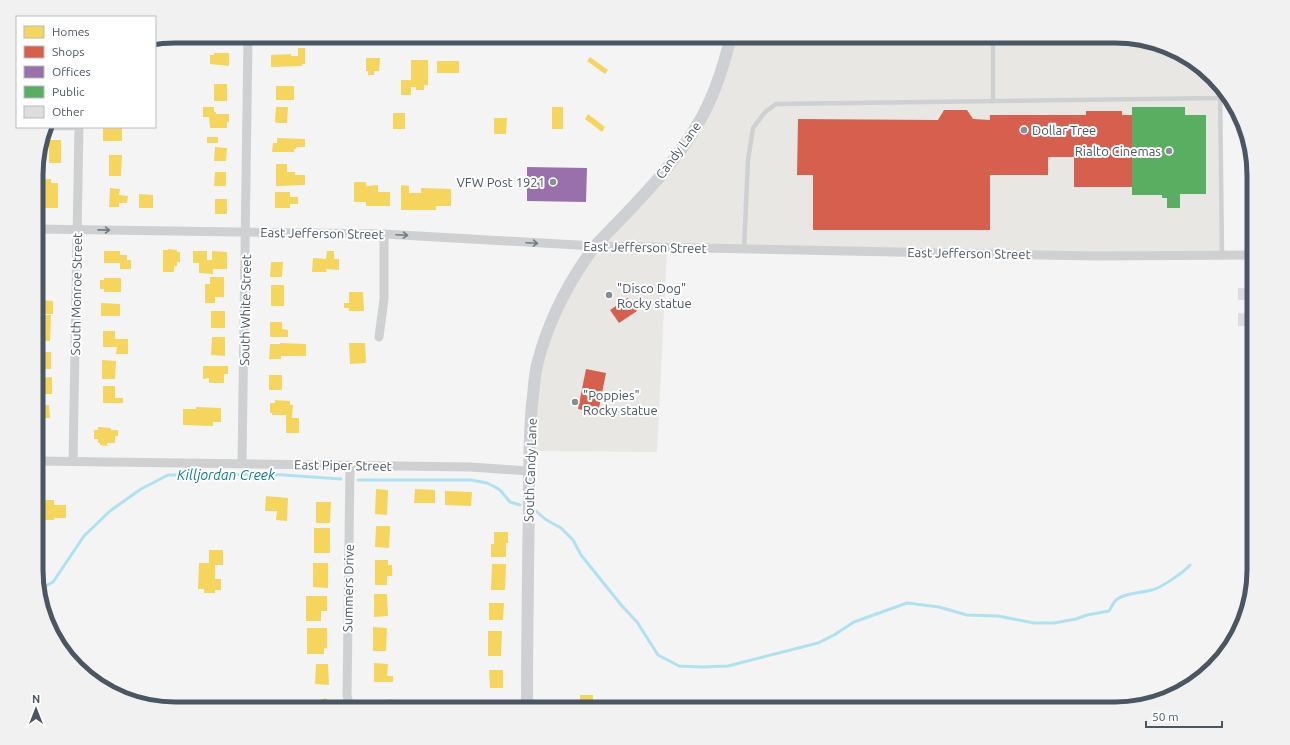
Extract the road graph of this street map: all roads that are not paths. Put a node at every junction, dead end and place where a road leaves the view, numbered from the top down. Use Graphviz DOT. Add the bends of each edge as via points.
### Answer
graph roads {
  1 [pos="248,43"];
  2 [pos="730,43"];
  3 [pos="993,43"];
  4 [pos="1220,98"];
  5 [pos="993,101"];
  6 [pos="52,128"];
  7 [pos="79,128"];
  8 [pos="43,229"];
  9 [pos="77,230"];
  10 [pos="246,232"];
  11 [pos="384,234"];
  12 [pos="595,246"];
  13 [pos="744,249"];
  14 [pos="1222,255"];
  15 [pos="1247,255"];
  16 [pos="380,337"];
  17 [pos="43,461"];
  18 [pos="73,461"];
  19 [pos="242,463"];
  20 [pos="350,466"];
  21 [pos="529,471"];
  22 [pos="348,702"];
  23 [pos="527,702"];
  1 -- 10 [label="street, South White Street"];
  2 -- 12 [label="main road, Candy Lane" via="711,100 686,143 670,165"];
  3 -- 5 [label="lane"];
  4 -- 5 [label="lane"];
  4 -- 14 [label="lane"];
  5 -- 13 [label="lane" via="776,104 765,112 753,128 748,160"];
  6 -- 7 [label="lane"];
  7 -- 9 [label="street, South Monroe Street"];
  8 -- 9 [label="street, East Jefferson Street"];
  9 -- 10 [label="street, East Jefferson Street, one-way"];
  9 -- 18 [label="street, South Monroe Street"];
  10 -- 11 [label="street, East Jefferson Street"];
  10 -- 19 [label="street, South White Street"];
  11 -- 12 [label="street, East Jefferson Street, one-way"];
  11 -- 16 [label="street" via="384,299"];
  12 -- 13 [label="street, East Jefferson Street"];
  12 -- 21 [label="main road, South Candy Lane" via="557,307 537,366"];
  13 -- 14 [label="street, East Jefferson Street" via="1096,256"];
  14 -- 15 [label="street, East Jefferson Street"];
  17 -- 18 [label="street, East Piper Street"];
  18 -- 19 [label="street, East Piper Street"];
  19 -- 20 [label="street, East Piper Street"];
  20 -- 21 [label="street, East Piper Street" via="471,466"];
  20 -- 22 [label="street, Summers Drive"];
  21 -- 23 [label="main road, South Candy Lane"];
}
